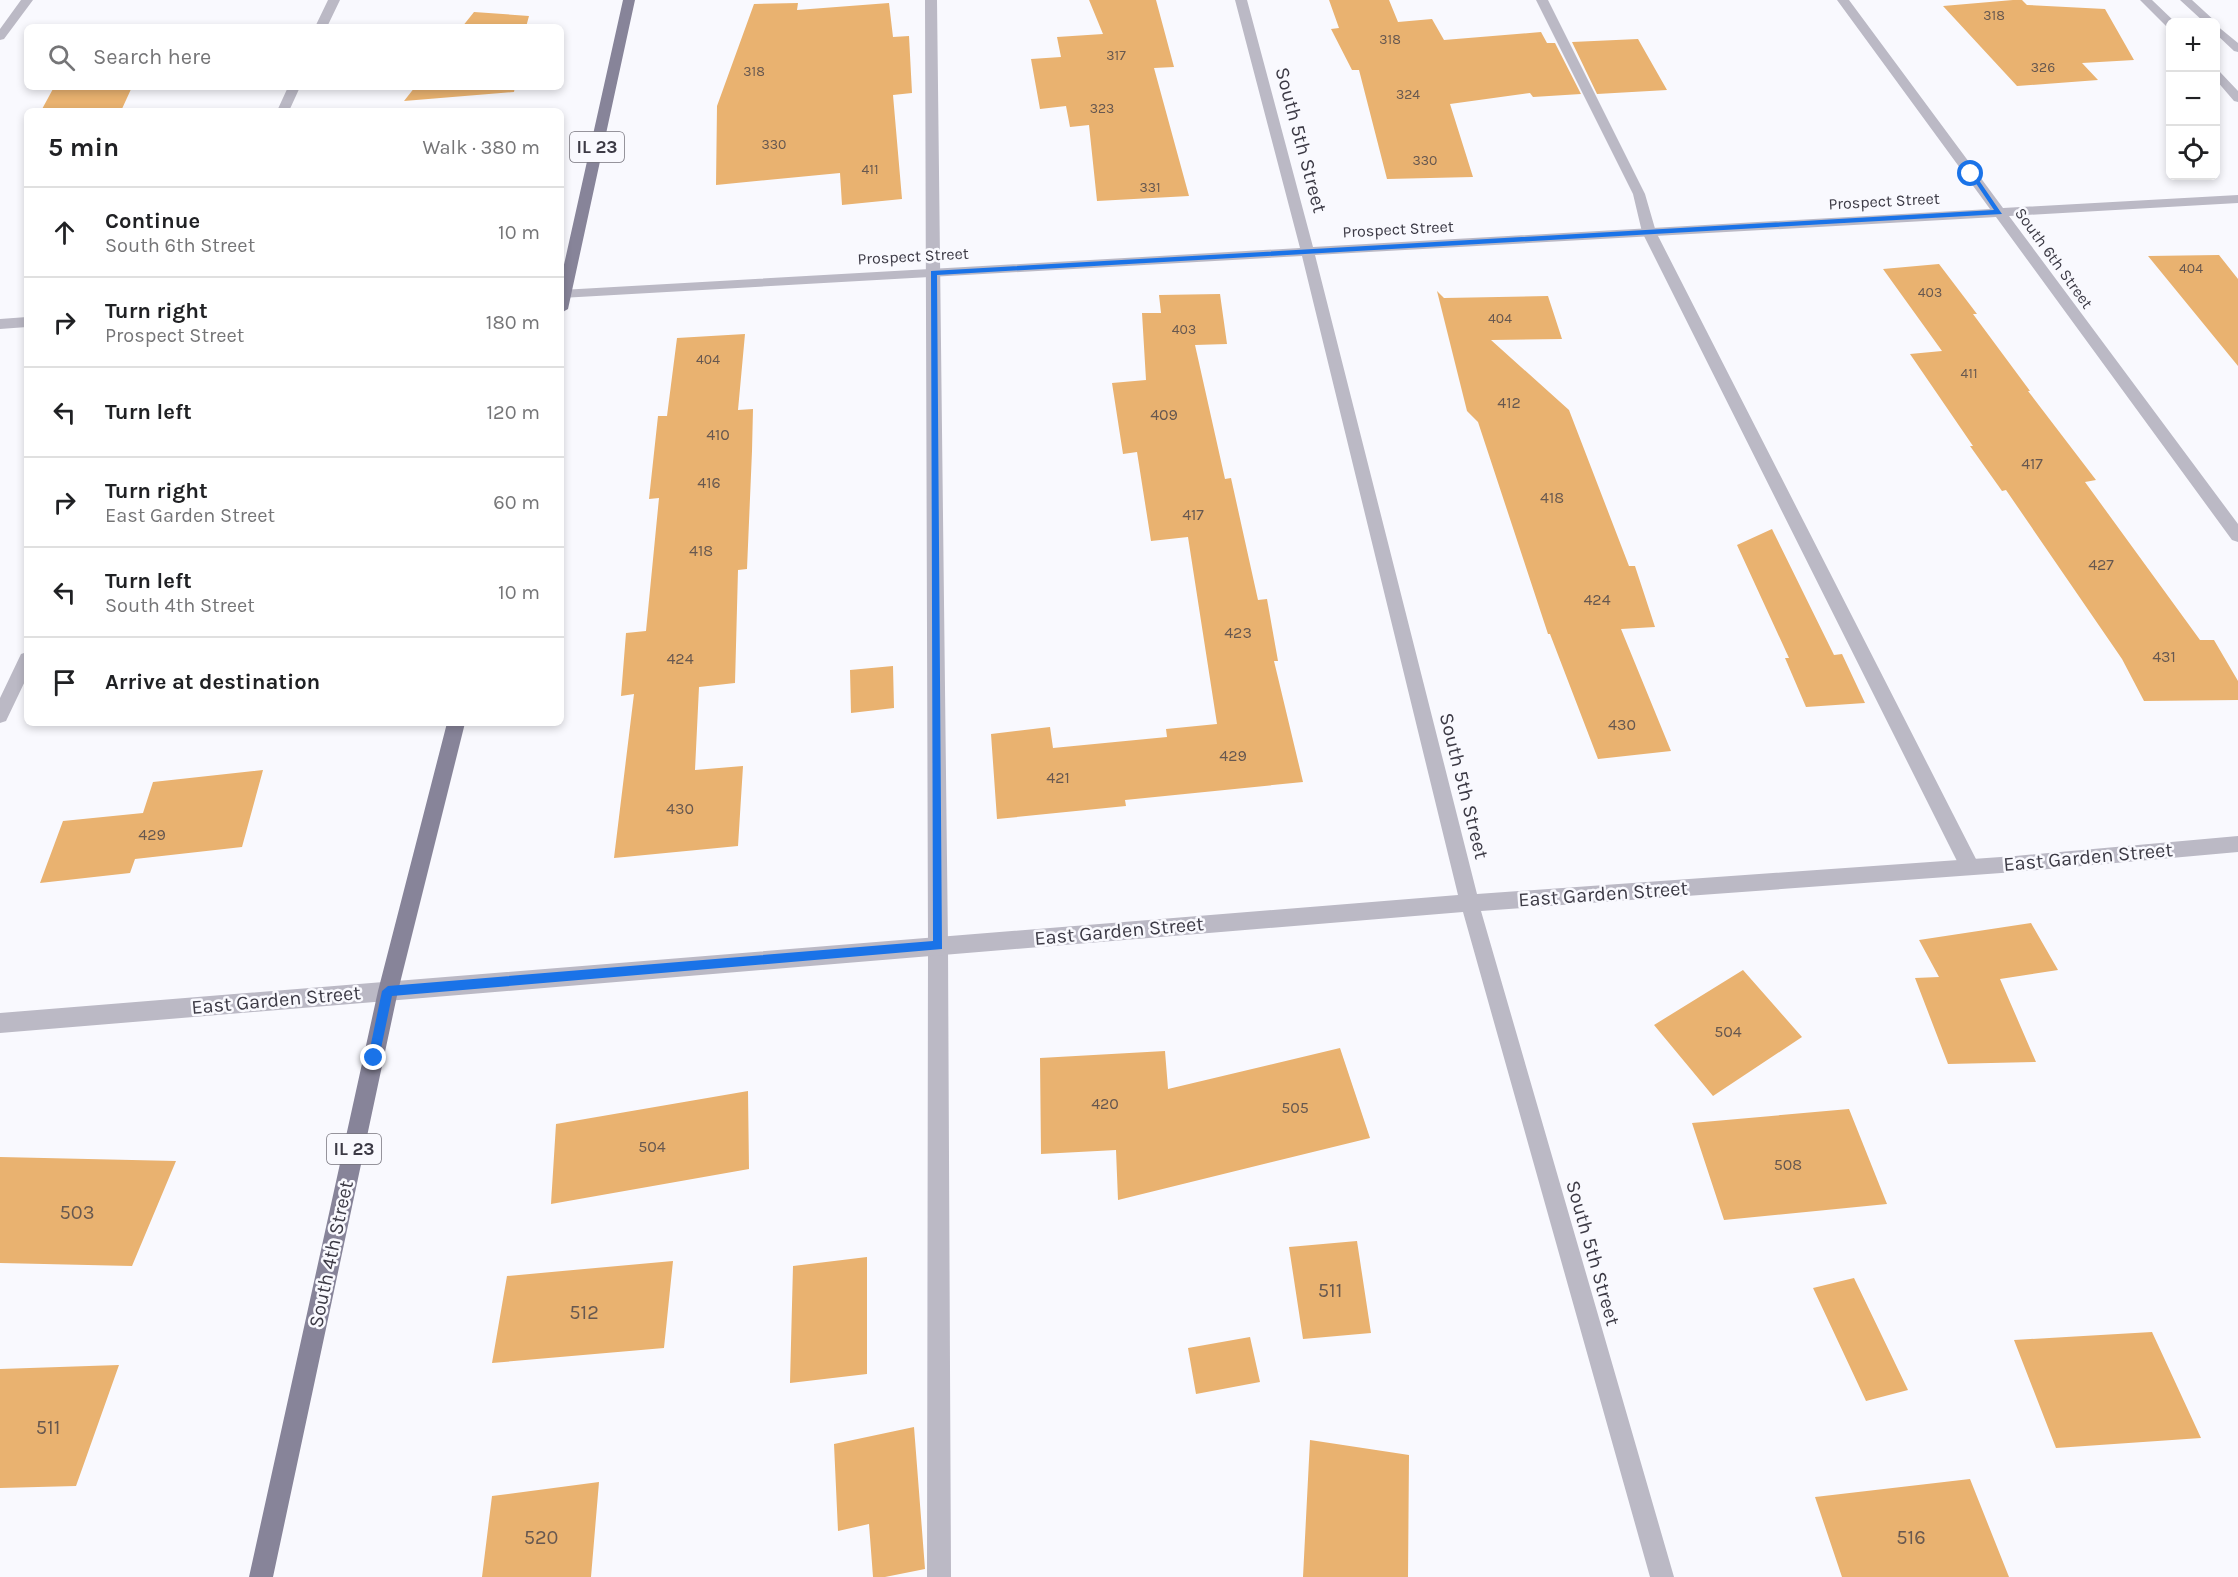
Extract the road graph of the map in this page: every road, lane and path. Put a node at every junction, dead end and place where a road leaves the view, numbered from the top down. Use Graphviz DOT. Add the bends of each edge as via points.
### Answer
graph roads {
  1 [pos="27,0"];
  2 [pos="334,0"];
  3 [pos="629,0"];
  4 [pos="931,0"];
  5 [pos="1241,0"];
  6 [pos="1542,0"];
  7 [pos="1843,0"];
  8 [pos="2146,0"];
  9 [pos="2186,0"];
  10 [pos="2206,18"];
  11 [pos="2166,20"];
  12 [pos="322,24"];
  13 [pos="2220,32"];
  14 [pos="0,37"];
  15 [pos="2238,49"];
  16 [pos="2220,74"];
  17 [pos="2238,75"];
  18 [pos="2220,78"];
  19 [pos="293,90"];
  20 [pos="2238,98"];
  21 [pos="284,108"];
  22 [pos="2238,199"];
  23 [pos="1999,212"];
  24 [pos="1649,232"];
  25 [pos="1308,253"];
  26 [pos="933,273"];
  27 [pos="564,290"];
  28 [pos="564,294"];
  29 [pos="24,322"];
  30 [pos="0,324"];
  31 [pos="2238,536"];
  32 [pos="24,665"];
  33 [pos="0,716"];
  34 [pos="455,726"];
  35 [pos="2238,844"];
  36 [pos="1970,867"];
  37 [pos="1470,903"];
  38 [pos="938,946"];
  39 [pos="388,991"];
  40 [pos="0,1023"];
  41 [pos="261,1577"];
  42 [pos="939,1577"];
  43 [pos="1662,1577"];
  1 -- 14 [label="street"];
  2 -- 12 [label="street"];
  3 -- 27 [label="main road, IL 23"];
  4 -- 26 [label="street"];
  5 -- 25 [label="street, South 5th Street"];
  6 -- 24 [label="street" via="1639,194"];
  7 -- 23 [label="street, South 6th Street"];
  8 -- 11 [label="street"];
  9 -- 10 [label="street"];
  13 -- 15 [label="street"];
  16 -- 17 [label="street"];
  18 -- 20 [label="street"];
  19 -- 21 [label="street"];
  22 -- 23 [label="street, Prospect Street"];
  23 -- 24 [label="street, Prospect Street"];
  23 -- 31 [label="street, South 6th Street"];
  24 -- 25 [label="street, Prospect Street"];
  24 -- 36 [label="street"];
  25 -- 26 [label="street, Prospect Street"];
  25 -- 37 [label="street, South 5th Street"];
  26 -- 28 [label="street, Prospect Street"];
  26 -- 38 [label="street"];
  29 -- 30 [label="street"];
  32 -- 33 [label="street"];
  34 -- 39 [label="main road, South 4th Street / IL 23"];
  35 -- 36 [label="street, East Garden Street"];
  36 -- 37 [label="street, East Garden Street"];
  37 -- 38 [label="street, East Garden Street"];
  37 -- 43 [label="street, South 5th Street"];
  38 -- 39 [label="street, East Garden Street"];
  38 -- 42 [label="street"];
  39 -- 40 [label="street, East Garden Street"];
  39 -- 41 [label="main road, South 4th Street / IL 23"];
}
